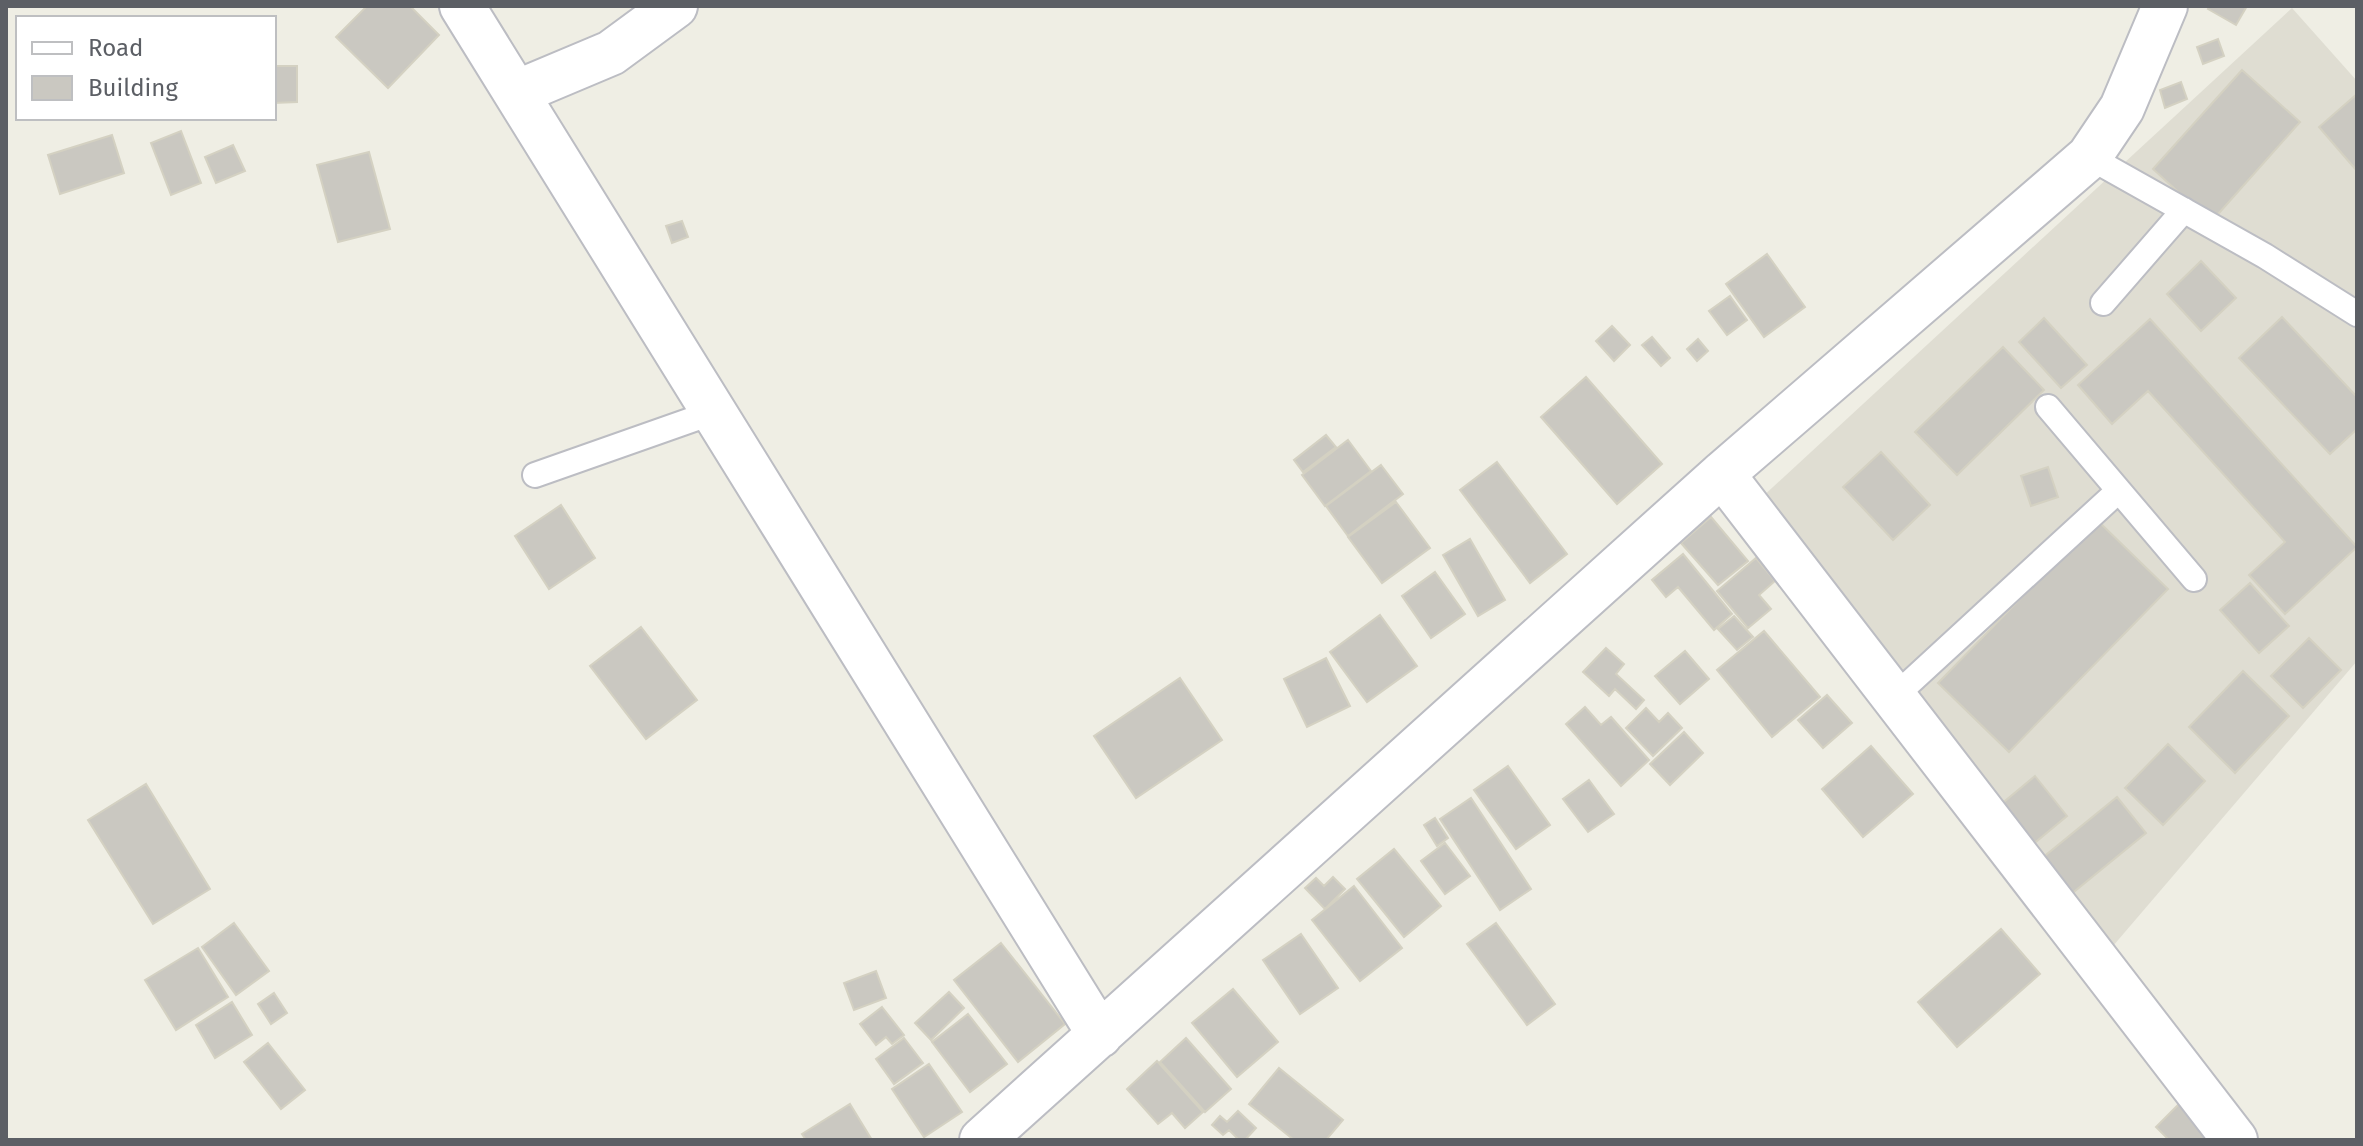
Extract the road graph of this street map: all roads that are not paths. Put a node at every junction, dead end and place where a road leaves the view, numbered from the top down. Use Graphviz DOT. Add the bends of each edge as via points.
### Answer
graph roads {
  1 [pos="462,6"];
  2 [pos="675,6"];
  3 [pos="2165,6"];
  4 [pos="516,93"];
  5 [pos="2089,157"];
  6 [pos="2184,210"];
  7 [pos="2103,303"];
  8 [pos="2357,314"];
  9 [pos="2048,407"];
  10 [pos="714,412"];
  11 [pos="1722,474"];
  12 [pos="535,475"];
  13 [pos="2117,492"];
  14 [pos="2194,579"];
  15 [pos="1894,697"];
  16 [pos="1100,1035"];
  17 [pos="982,1140"];
  18 [pos="2235,1140"];
  1 -- 4 [label="street"];
  2 -- 4 [label="street" via="611,53"];
  3 -- 5 [label="street" via="2122,108"];
  4 -- 10 [label="street"];
  5 -- 6 [label="lane"];
  5 -- 11 [label="street"];
  6 -- 7 [label="lane"];
  6 -- 8 [label="lane"];
  9 -- 13 [label="lane"];
  10 -- 12 [label="lane"];
  10 -- 16 [label="street"];
  11 -- 15 [label="street"];
  11 -- 16 [label="street"];
  13 -- 14 [label="lane"];
  13 -- 15 [label="lane"];
  15 -- 18 [label="street"];
  16 -- 17 [label="street"];
}
